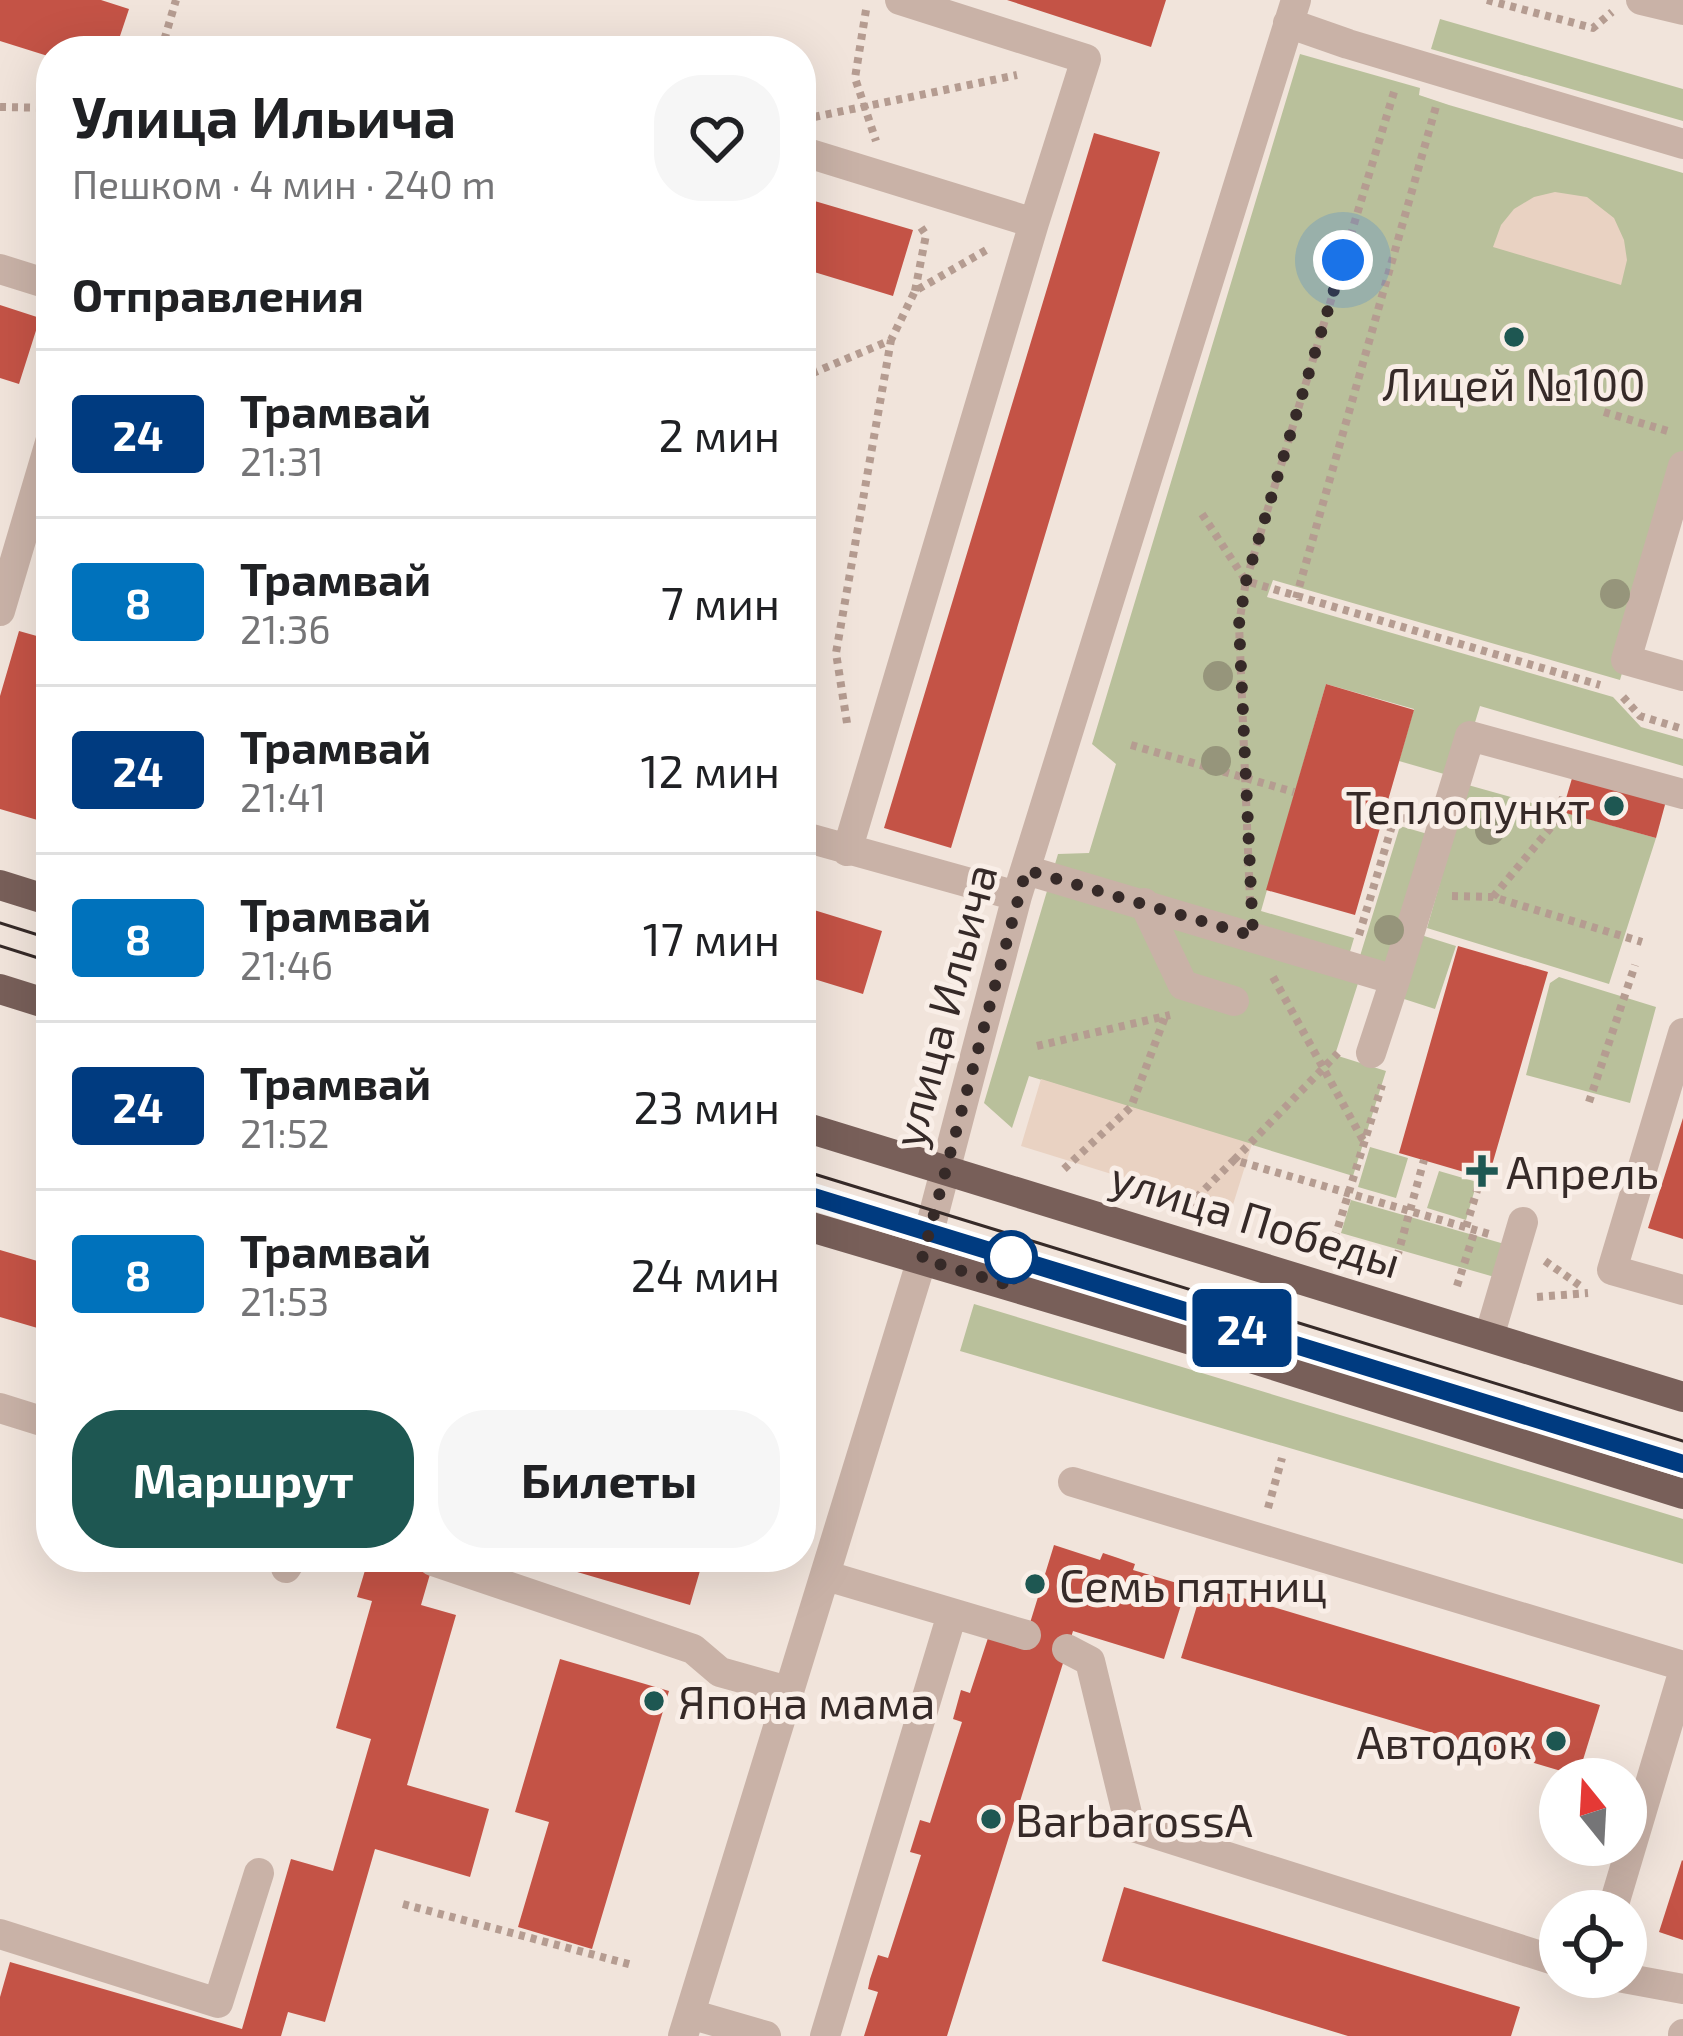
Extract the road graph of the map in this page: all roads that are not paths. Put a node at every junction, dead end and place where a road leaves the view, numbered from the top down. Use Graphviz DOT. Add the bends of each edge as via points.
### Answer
graph roads {
  1 [pos="900,0"];
  2 [pos="1641,0"];
  3 [pos="1683,10"];
  4 [pos="1292,11"];
  5 [pos="1683,144"];
  6 [pos="816,156"];
  7 [pos="1034,223"];
  8 [pos="0,269"];
  9 [pos="36,280"];
  10 [pos="1683,466"];
  11 [pos="36,508"];
  12 [pos="0,611"];
  13 [pos="1683,676"];
  14 [pos="1683,794"];
  15 [pos="816,841"];
  16 [pos="847,850"];
  17 [pos="1021,883"];
  18 [pos="0,885"];
  19 [pos="36,896"];
  20 [pos="1144,903"];
  21 [pos="1395,980"];
  22 [pos="0,989"];
  23 [pos="36,1000"];
  24 [pos="1234,1001"];
  25 [pos="1683,1033"];
  26 [pos="1371,1053"];
  27 [pos="816,1130"];
  28 [pos="945,1169"];
  29 [pos="816,1228"];
  30 [pos="1520,1232"];
  31 [pos="922,1259"];
  32 [pos="1683,1291"];
  33 [pos="1489,1337"];
  34 [pos="1683,1397"];
  35 [pos="0,1408"];
  36 [pos="36,1419"];
  37 [pos="1072,1482"];
  38 [pos="1683,1494"];
  39 [pos="466,1572"];
  40 [pos="827,1576"];
  41 [pos="952,1614"];
  42 [pos="1025,1635"];
  43 [pos="1067,1649"];
  44 [pos="1683,1670"];
  45 [pos="788,1691"];
  46 [pos="259,1873"];
  47 [pos="1618,1890"];
  48 [pos="0,1934"];
  49 [pos="1539,1955"];
  50 [pos="1647,1982"];
  51 [pos="1683,1989"];
  52 [pos="686,2025"];
  53 [pos="766,2036"];
  54 [pos="825,2036"];
  1 -- 7 [label="street" via="1086,59"];
  2 -- 3 [label="street"];
  4 -- 5 [label="street" via="1367,50"];
  4 -- 17 [label="street, улица Ильича"];
  6 -- 7 [label="street"];
  7 -- 16 [label="street"];
  8 -- 9 [label="street"];
  10 -- 13 [label="street" via="1626,660"];
  11 -- 12 [label="street"];
  14 -- 21 [label="street" via="1470,736"];
  15 -- 16 [label="street"];
  16 -- 17 [label="street"];
  17 -- 20 [label="street"];
  17 -- 28 [label="street, улица Ильича"];
  18 -- 19 [label="main road"];
  20 -- 21 [label="street"];
  20 -- 24 [label="street" via="1183,985"];
  21 -- 26 [label="street"];
  22 -- 23 [label="main road"];
  25 -- 32 [label="street" via="1612,1270"];
  27 -- 28 [label="main road, улица Победы"];
  28 -- 31 [label="street, улица Ильича"];
  28 -- 33 [label="main road, улица Победы"];
  29 -- 31 [label="main road"];
  30 -- 33 [label="street"];
  31 -- 38 [label="main road"];
  31 -- 40 [label="street, улица Ильича"];
  33 -- 34 [label="main road, улица Победы"];
  35 -- 36 [label="street"];
  37 -- 44 [label="street"];
  39 -- 45 [label="street" via="693,1649 720,1672"];
  40 -- 41 [label="street"];
  40 -- 45 [label="street, улица Ильича"];
  41 -- 42 [label="street"];
  41 -- 54 [label="street"];
  43 -- 49 [label="street" via="1090,1660 1130,1826"];
  44 -- 47 [label="street"];
  45 -- 52 [label="street, улица Ильича"];
  46 -- 48 [label="street" via="218,2003"];
  50 -- 51 [label="street"];
  52 -- 53 [label="street"];
}
